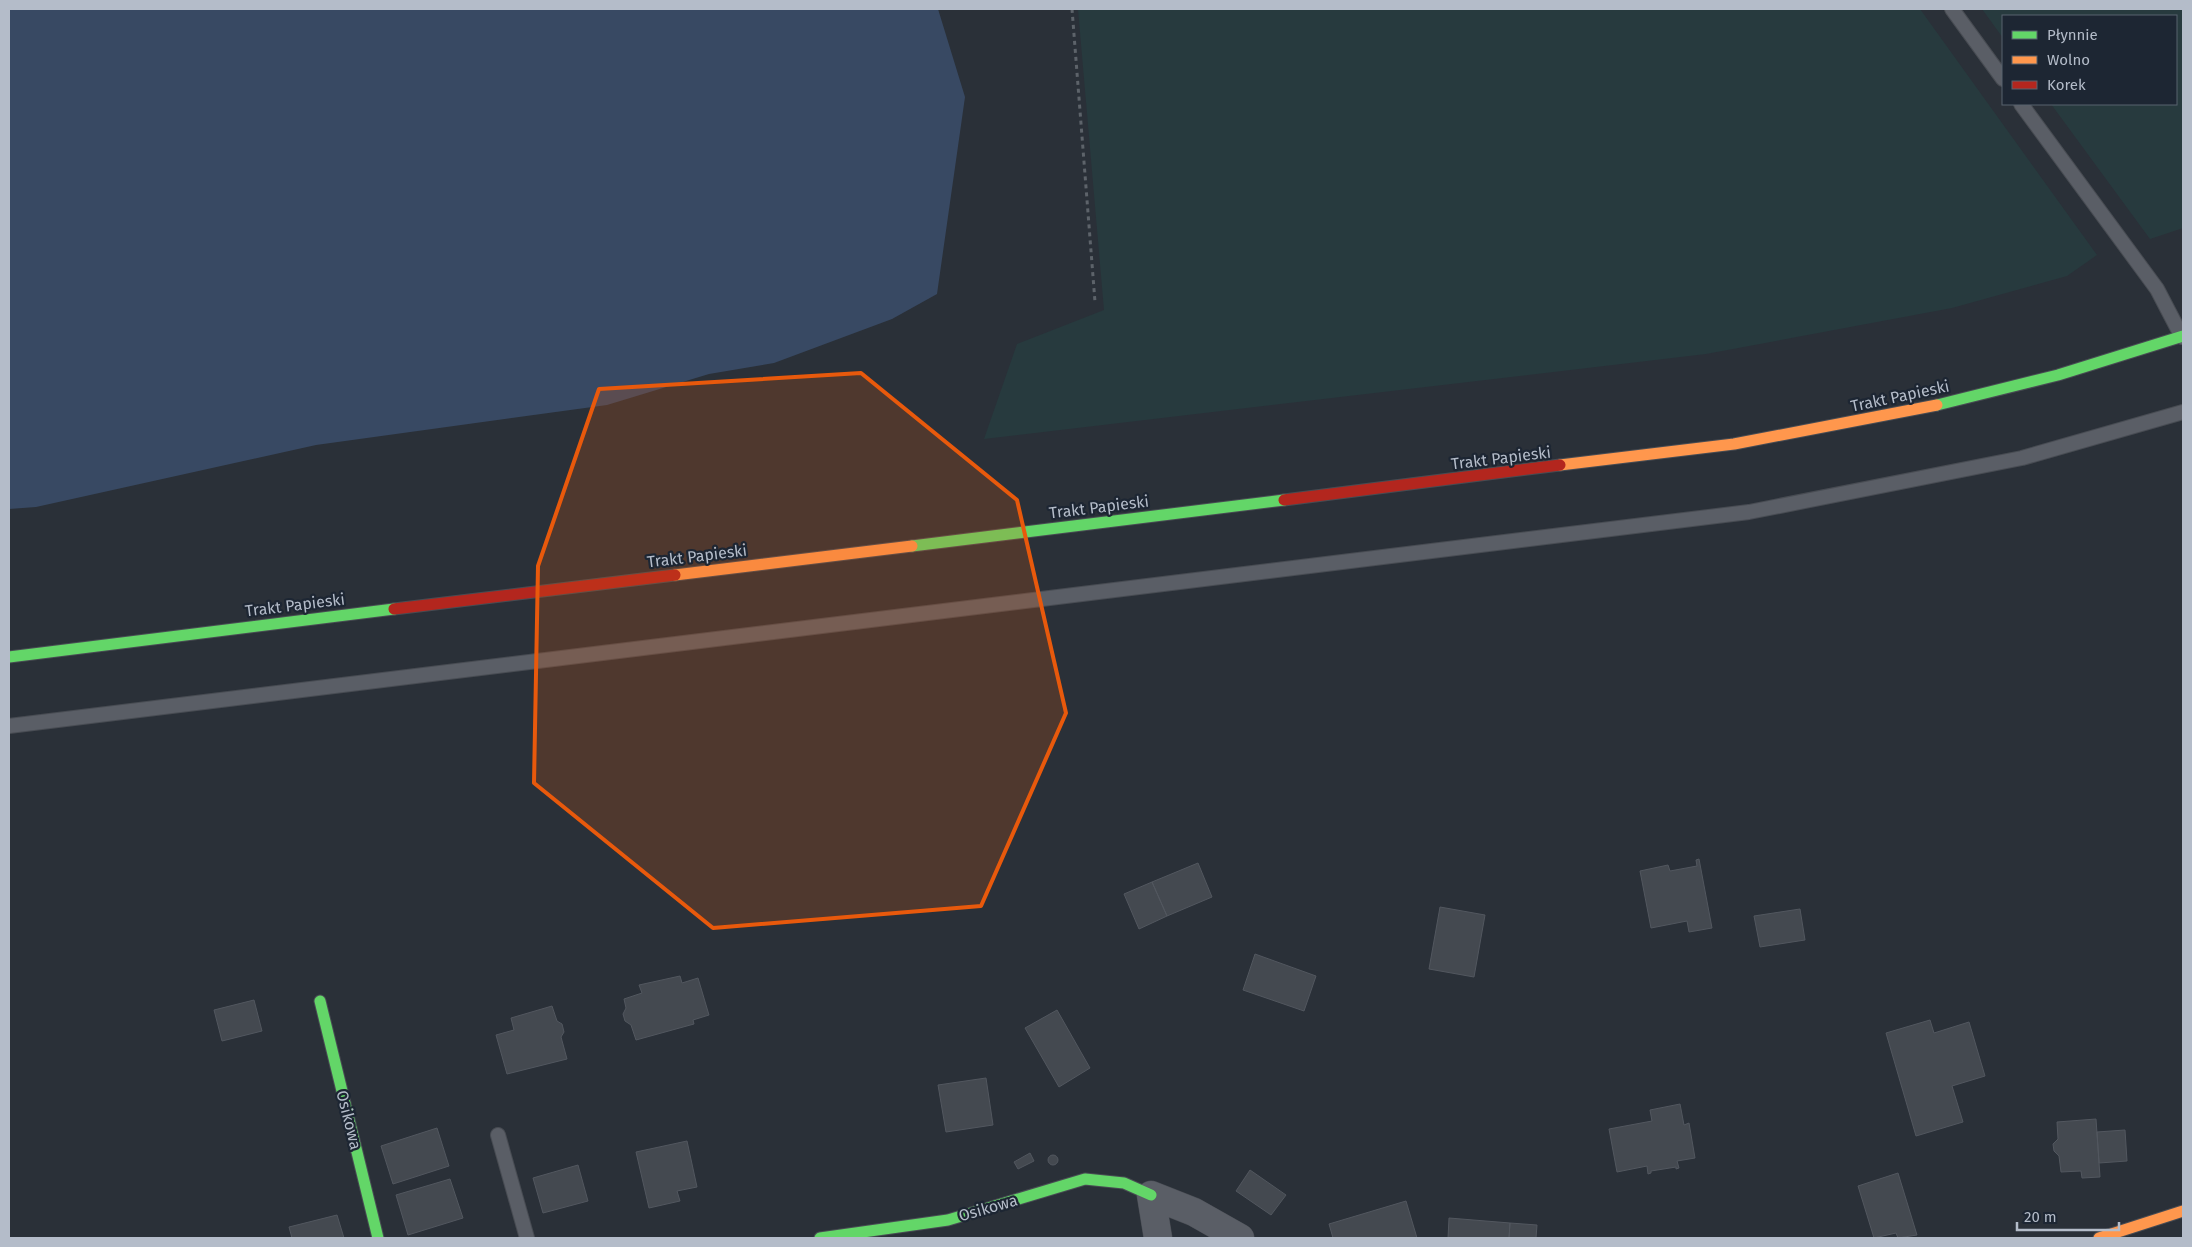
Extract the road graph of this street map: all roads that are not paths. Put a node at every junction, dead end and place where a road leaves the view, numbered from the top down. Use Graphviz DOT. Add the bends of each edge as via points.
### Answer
graph roads {
  1 [pos="1952,9"];
  2 [pos="2002,78"];
  3 [pos="2022,105"];
  4 [pos="2182,336"];
  5 [pos="2183,412"];
  6 [pos="9,657"];
  7 [pos="9,726"];
  8 [pos="320,1001"];
  9 [pos="498,1135"];
  10 [pos="1151,1195"];
  11 [pos="2183,1211"];
  12 [pos="378,1238"];
  13 [pos="527,1238"];
  14 [pos="820,1238"];
  15 [pos="1158,1238"];
  16 [pos="1240,1238"];
  17 [pos="2099,1238"];
  1 -- 2 [label="lane"];
  3 -- 4 [label="lane" via="2157,288"];
  4 -- 6 [label="street, Trakt Papieski" via="1985,394 1860,422 1734,444"];
  5 -- 7 [label="lane" via="2022,458 1749,512"];
  8 -- 12 [label="street, Osikowa"];
  9 -- 13 [label="lane"];
  10 -- 14 [label="street, Osikowa" via="1124,1183 1085,1180 948,1220"];
  10 -- 15 [label="street"];
  10 -- 16 [label="street, Osikowa" via="1194,1212"];
  11 -- 17 [label="street"];
}
